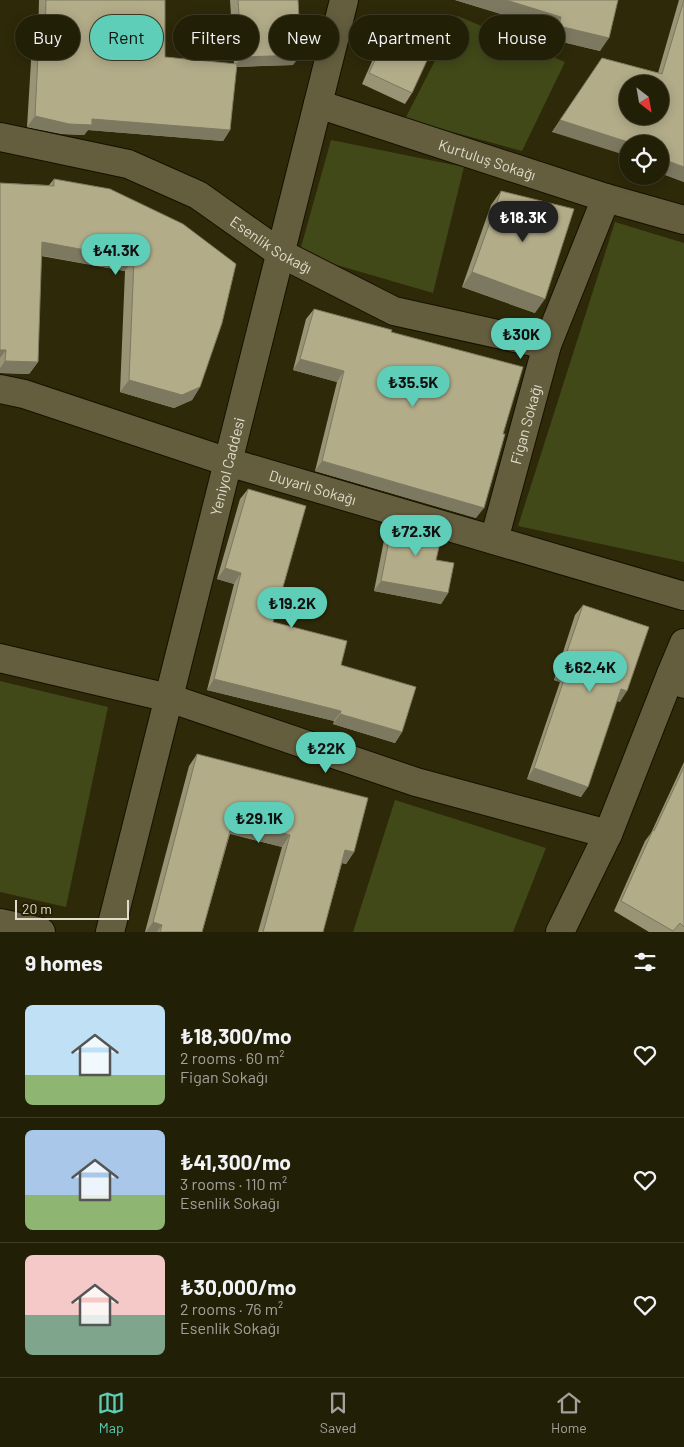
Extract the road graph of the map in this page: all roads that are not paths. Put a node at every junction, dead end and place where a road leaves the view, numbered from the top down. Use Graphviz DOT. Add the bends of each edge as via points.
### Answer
graph roads {
  1 [pos="344,0"];
  2 [pos="318,104"];
  3 [pos="0,137"];
  4 [pos="606,198"];
  5 [pos="684,220"];
  6 [pos="280,254"];
  7 [pos="547,345"];
  8 [pos="0,389"];
  9 [pos="228,462"];
  10 [pos="494,540"];
  11 [pos="684,596"];
  12 [pos="684,643"];
  13 [pos="0,658"];
  14 [pos="678,679"];
  15 [pos="169,698"];
  16 [pos="608,834"];
  17 [pos="0,923"];
  18 [pos="41,932"];
  19 [pos="110,932"];
  20 [pos="560,932"];
  1 -- 2 [label="street, Yeniyol Caddesi"];
  2 -- 4 [label="street, Kurtuluş Sokağı"];
  2 -- 6 [label="street, Yeniyol Caddesi"];
  3 -- 6 [label="street, Esenlik Sokağı" via="128,164 198,195"];
  4 -- 5 [label="street, Kurtuluş Sokağı"];
  4 -- 7 [label="street, Figan Sokağı"];
  6 -- 7 [label="street, Esenlik Sokağı" via="394,311"];
  6 -- 9 [label="street, Yeniyol Caddesi"];
  7 -- 10 [label="street, Figan Sokağı"];
  8 -- 9 [label="street, Duyarlı Sokağı" via="24,394"];
  9 -- 10 [label="street, Duyarlı Sokağı"];
  9 -- 15 [label="street, Yeniyol Caddesi"];
  10 -- 11 [label="street, Duyarlı Sokağı"];
  12 -- 14 [label="street"];
  13 -- 15 [label="street"];
  14 -- 16 [label="street"];
  15 -- 16 [label="street" via="416,782"];
  15 -- 19 [label="street, Yeniyol Caddesi"];
  16 -- 20 [label="street"];
  17 -- 18 [label="street"];
}
